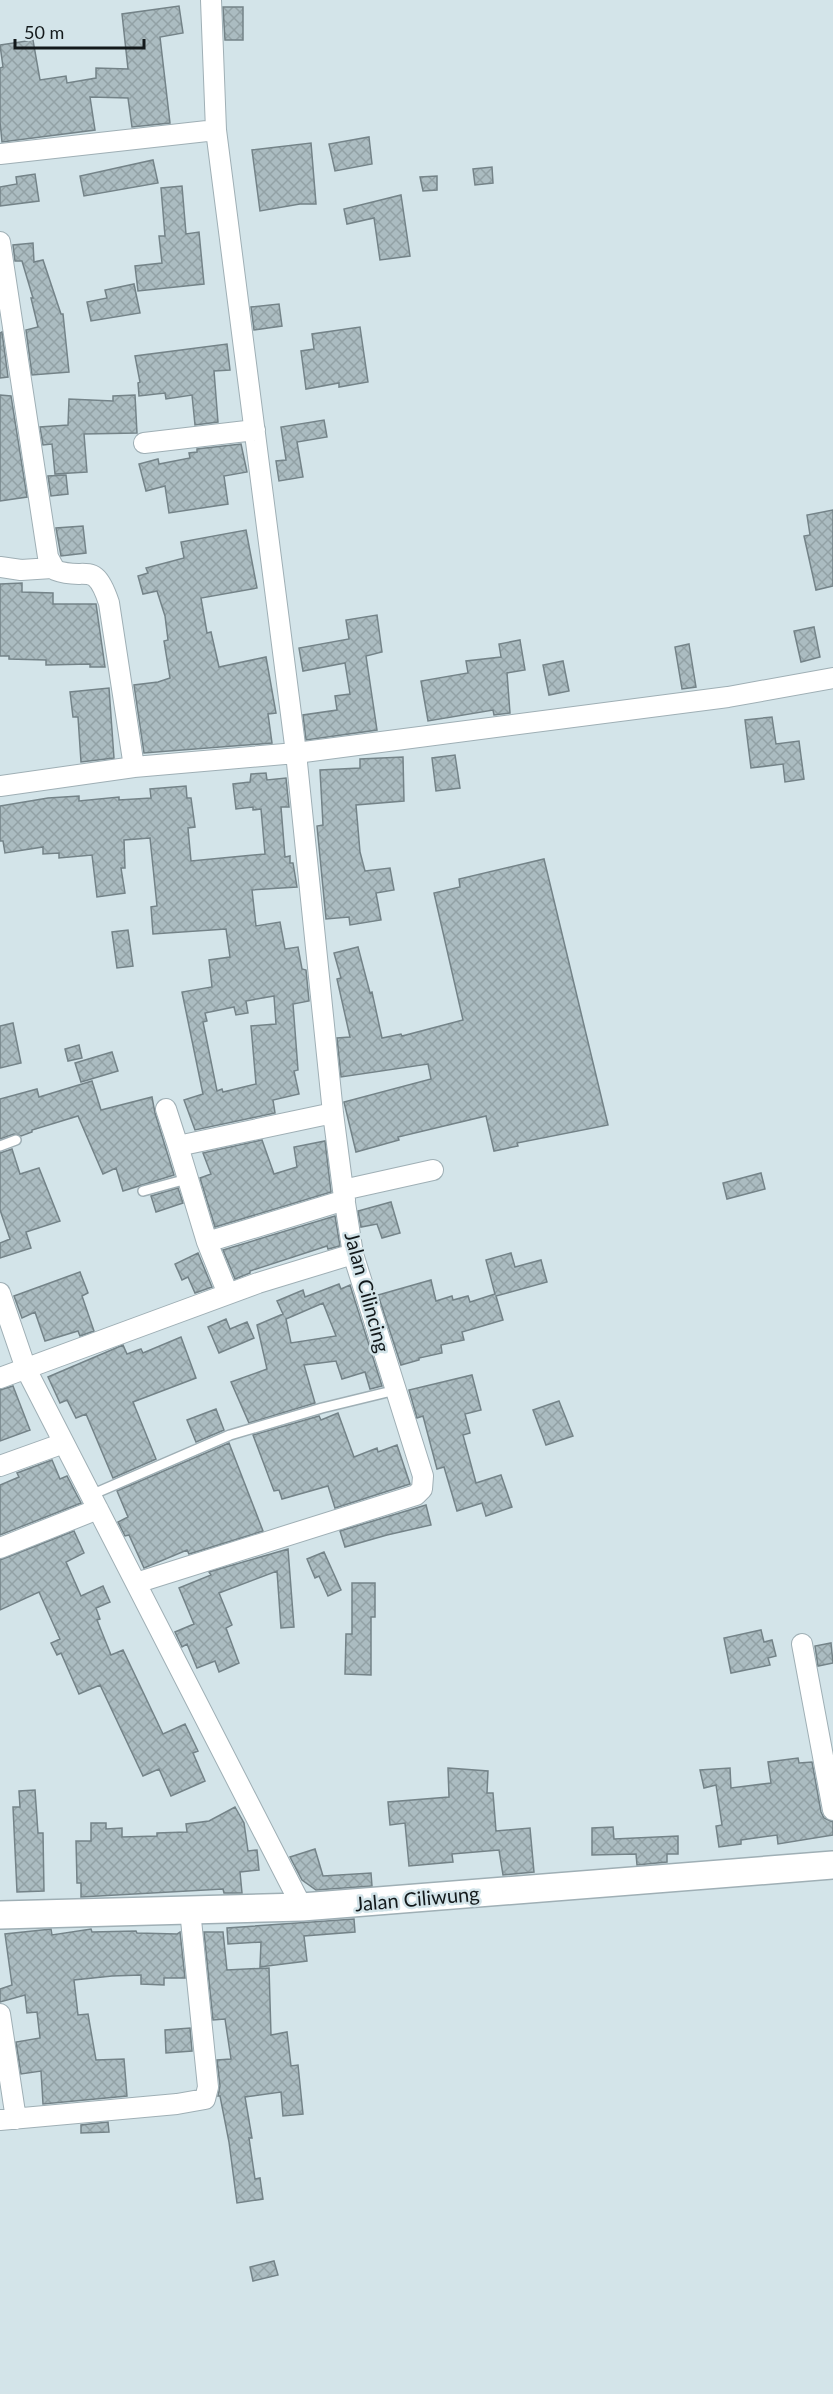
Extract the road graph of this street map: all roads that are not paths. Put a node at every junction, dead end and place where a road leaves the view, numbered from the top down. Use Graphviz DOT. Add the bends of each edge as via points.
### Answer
graph roads {
  1 [pos="211,0"];
  2 [pos="216,130"];
  3 [pos="0,154"];
  4 [pos="0,242"];
  5 [pos="255,430"];
  6 [pos="144,443"];
  7 [pos="0,567"];
  8 [pos="52,568"];
  9 [pos="833,678"];
  10 [pos="296,753"];
  11 [pos="134,767"];
  12 [pos="0,786"];
  13 [pos="166,1108"];
  14 [pos="333,1113"];
  15 [pos="16,1140"];
  16 [pos="0,1146"];
  17 [pos="178,1146"];
  18 [pos="433,1170"];
  19 [pos="187,1179"];
  20 [pos="143,1191"];
  21 [pos="344,1195"];
  22 [pos="207,1242"];
  23 [pos="353,1254"];
  24 [pos="0,1293"];
  25 [pos="228,1294"];
  26 [pos="26,1369"];
  27 [pos="0,1378"];
  28 [pos="396,1390"];
  29 [pos="64,1443"];
  30 [pos="0,1466"];
  31 [pos="94,1502"];
  32 [pos="0,1548"];
  33 [pos="136,1583"];
  34 [pos="802,1644"];
  35 [pos="833,1810"];
  36 [pos="833,1864"];
  37 [pos="302,1907"];
  38 [pos="190,1910"];
  39 [pos="0,1916"];
  40 [pos="0,2014"];
  41 [pos="8,2119"];
  1 -- 2 [label="street, Jalan Cilincing"];
  2 -- 3 [label="street"];
  2 -- 5 [label="street, Jalan Cilincing"];
  4 -- 8 [label="street"];
  5 -- 6 [label="street"];
  5 -- 10 [label="street, Jalan Cilincing"];
  7 -- 8 [label="street"];
  8 -- 11 [label="street" via="89,573 105,589"];
  9 -- 10 [label="street" via="728,697"];
  10 -- 11 [label="street"];
  10 -- 14 [label="street, Jalan Cilincing"];
  11 -- 12 [label="street"];
  13 -- 17 [label="street"];
  14 -- 17 [label="street"];
  14 -- 21 [label="street, Jalan Cilincing"];
  15 -- 16 [label="lane"];
  17 -- 19 [label="street"];
  18 -- 21 [label="street"];
  19 -- 20 [label="lane"];
  19 -- 22 [label="street"];
  21 -- 22 [label="street"];
  21 -- 23 [label="street, Jalan Cilincing"];
  22 -- 25 [label="street"];
  23 -- 25 [label="street"];
  23 -- 28 [label="street, Jalan Cilincing"];
  24 -- 26 [label="street"];
  25 -- 26 [label="street"];
  26 -- 27 [label="street"];
  26 -- 29 [label="street"];
  28 -- 31 [label="lane" via="230,1435"];
  28 -- 33 [label="street, Jalan Cilincing" via="423,1476 422,1489 416,1496"];
  29 -- 30 [label="street"];
  29 -- 31 [label="street"];
  31 -- 32 [label="street"];
  31 -- 33 [label="street"];
  33 -- 37 [label="street"];
  34 -- 35 [label="street"];
  36 -- 37 [label="main road, Jalan Ciliwung"];
  37 -- 38 [label="main road, Jalan Ciliwung"];
  38 -- 39 [label="main road, Jalan Ciliwung"];
  38 -- 41 [label="street" via="207,2096 170,2104"];
  40 -- 41 [label="street"];
}
